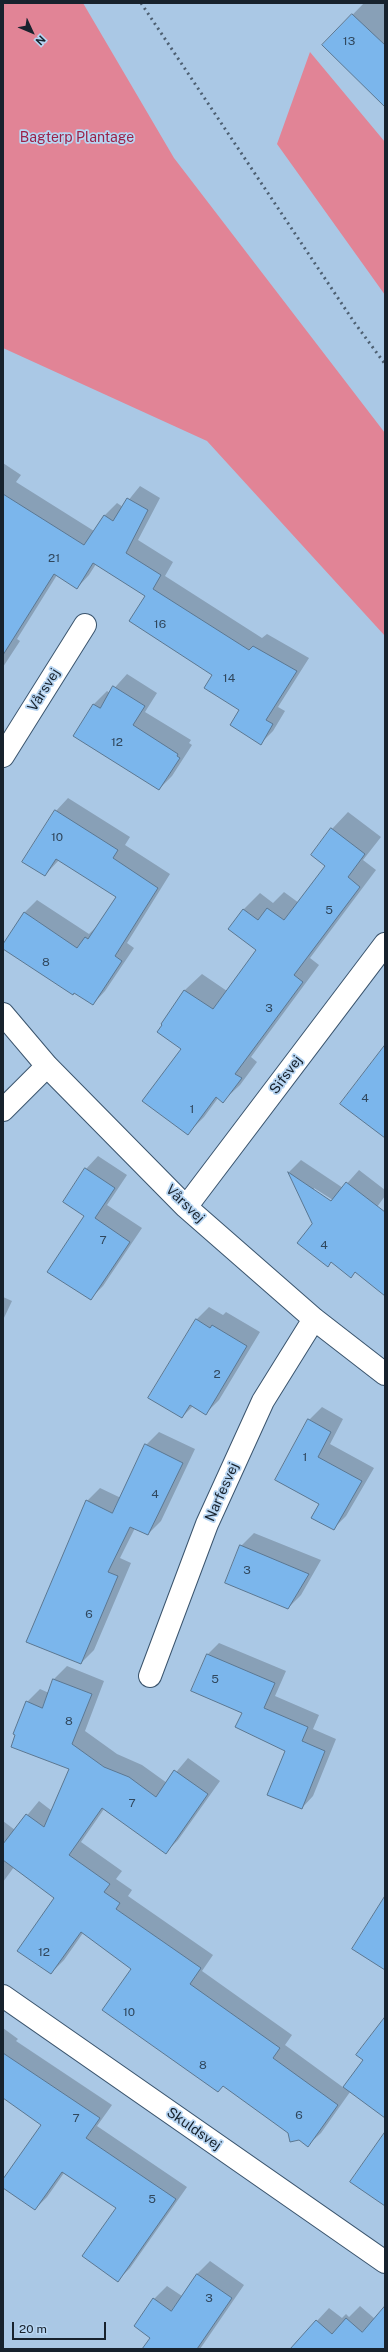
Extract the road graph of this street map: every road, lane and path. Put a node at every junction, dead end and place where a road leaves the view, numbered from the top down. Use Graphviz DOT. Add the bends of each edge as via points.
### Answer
graph roads {
  1 [pos="85,625"];
  2 [pos="3,756"];
  3 [pos="385,944"];
  4 [pos="3,1014"];
  5 [pos="47,1066"];
  6 [pos="3,1110"];
  7 [pos="186,1207"];
  8 [pos="314,1319"];
  9 [pos="385,1374"];
  10 [pos="150,1676"];
  11 [pos="3,1996"];
  12 [pos="385,2262"];
  1 -- 2 [label="street, Vårsvej"];
  3 -- 7 [label="street, Sifsvej"];
  4 -- 5 [label="street, Vårsvej"];
  5 -- 6 [label="street"];
  5 -- 7 [label="street, Vårsvej"];
  7 -- 8 [label="street, Vårsvej"];
  8 -- 9 [label="street, Vårsvej"];
  8 -- 10 [label="street, Narfesvej" via="263,1401 207,1524"];
  11 -- 12 [label="street, Skuldsvej"];
}
